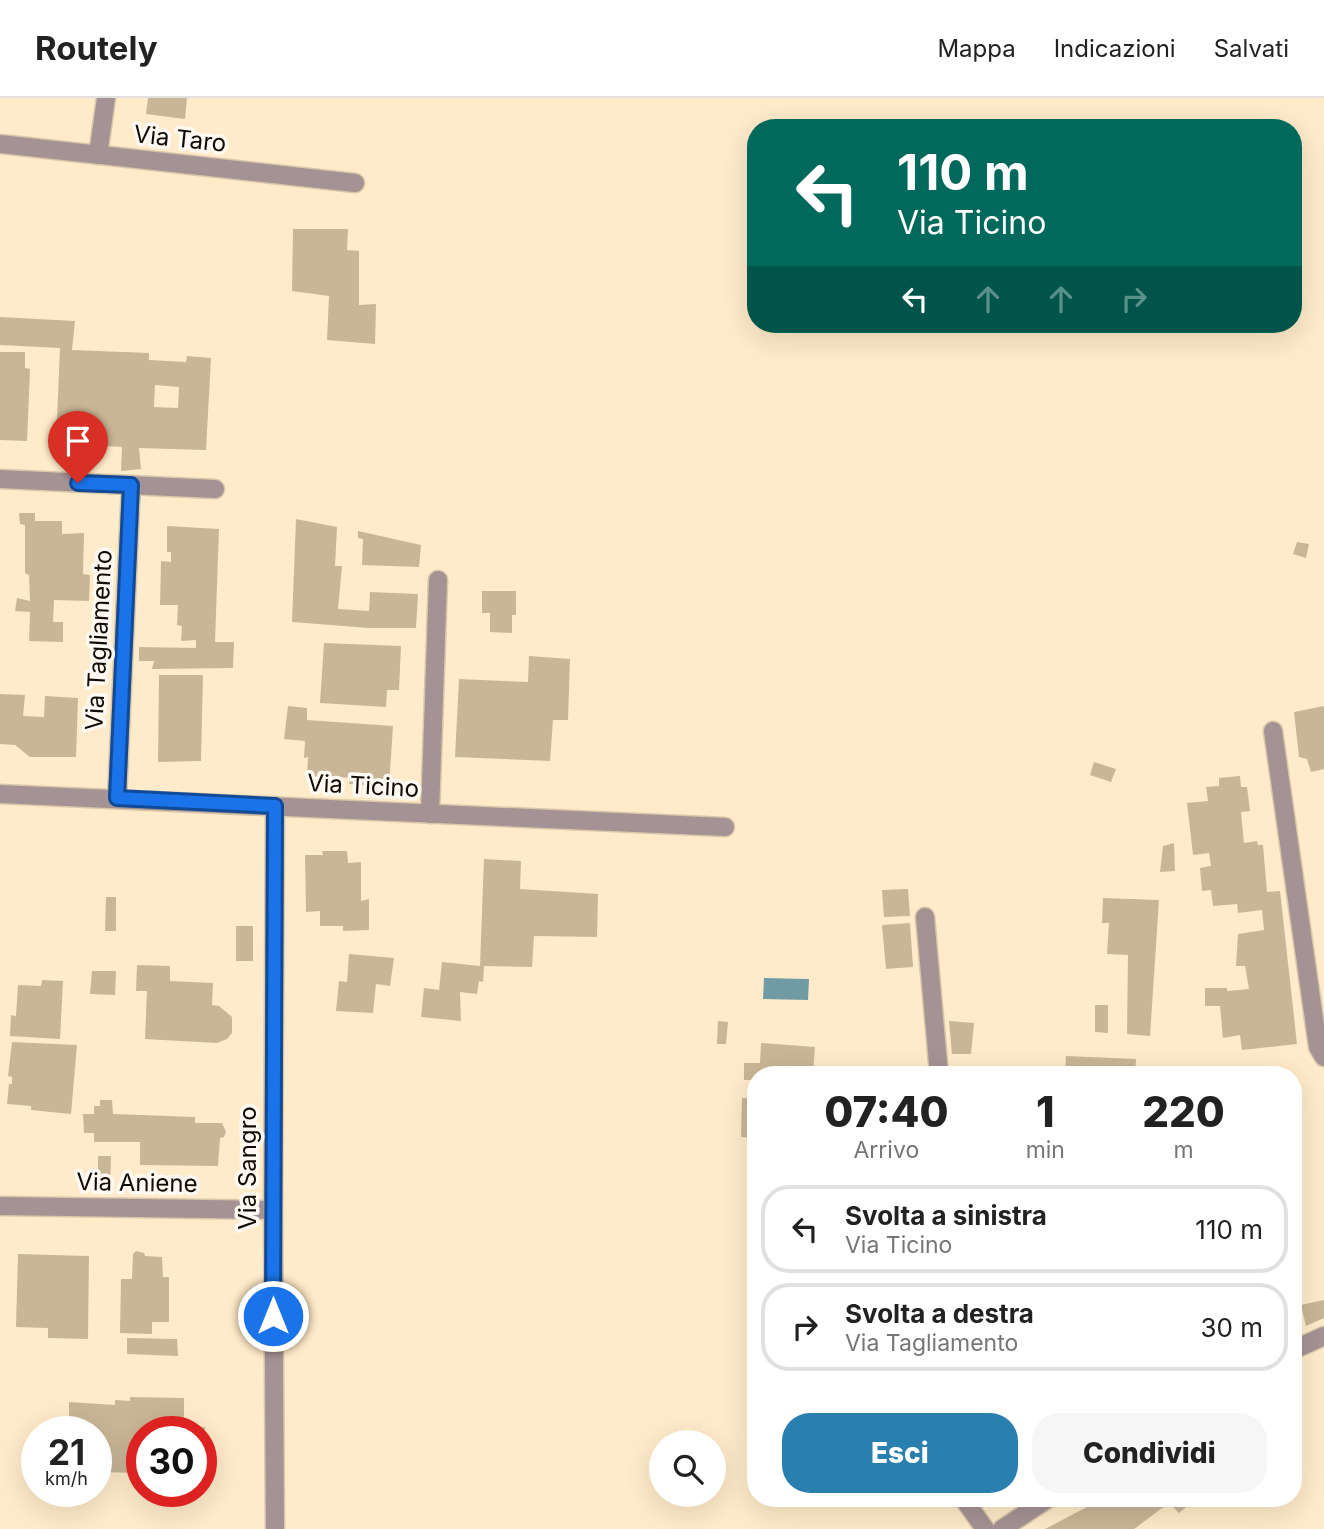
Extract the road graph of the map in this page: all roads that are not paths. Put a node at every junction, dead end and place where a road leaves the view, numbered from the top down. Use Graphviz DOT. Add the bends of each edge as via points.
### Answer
graph roads {
  1 [pos="106,98"];
  2 [pos="0,144"];
  3 [pos="98,155"];
  4 [pos="355,183"];
  5 [pos="0,479"];
  6 [pos="131,485"];
  7 [pos="215,489"];
  8 [pos="438,580"];
  9 [pos="1273,731"];
  10 [pos="0,794"];
  11 [pos="117,798"];
  12 [pos="275,806"];
  13 [pos="430,814"];
  14 [pos="724,827"];
  15 [pos="925,916"];
  16 [pos="1324,1057"];
  17 [pos="938,1066"];
  18 [pos="0,1206"];
  19 [pos="273,1209"];
  20 [pos="1324,1336"];
  21 [pos="1302,1346"];
  22 [pos="969,1507"];
  23 [pos="1035,1507"];
  24 [pos="275,1529"];
  25 [pos="985,1529"];
  26 [pos="1002,1529"];
  1 -- 3 [label="street"];
  2 -- 3 [label="street, Via Taro"];
  3 -- 4 [label="street, Via Taro"];
  5 -- 6 [label="street"];
  6 -- 7 [label="street"];
  6 -- 11 [label="street, Via Tagliamento"];
  8 -- 13 [label="street"];
  9 -- 16 [label="street" via="1318,1047"];
  10 -- 11 [label="street, Via Ticino"];
  11 -- 12 [label="street, Via Ticino"];
  12 -- 13 [label="street, Via Ticino"];
  12 -- 19 [label="street, Via Sangro"];
  13 -- 14 [label="street, Via Ticino"];
  15 -- 17 [label="street"];
  18 -- 19 [label="street, Via Aniene"];
  19 -- 24 [label="street, Via Sangro"];
  20 -- 21 [label="street"];
  22 -- 25 [label="street"];
  23 -- 26 [label="street"];
}
